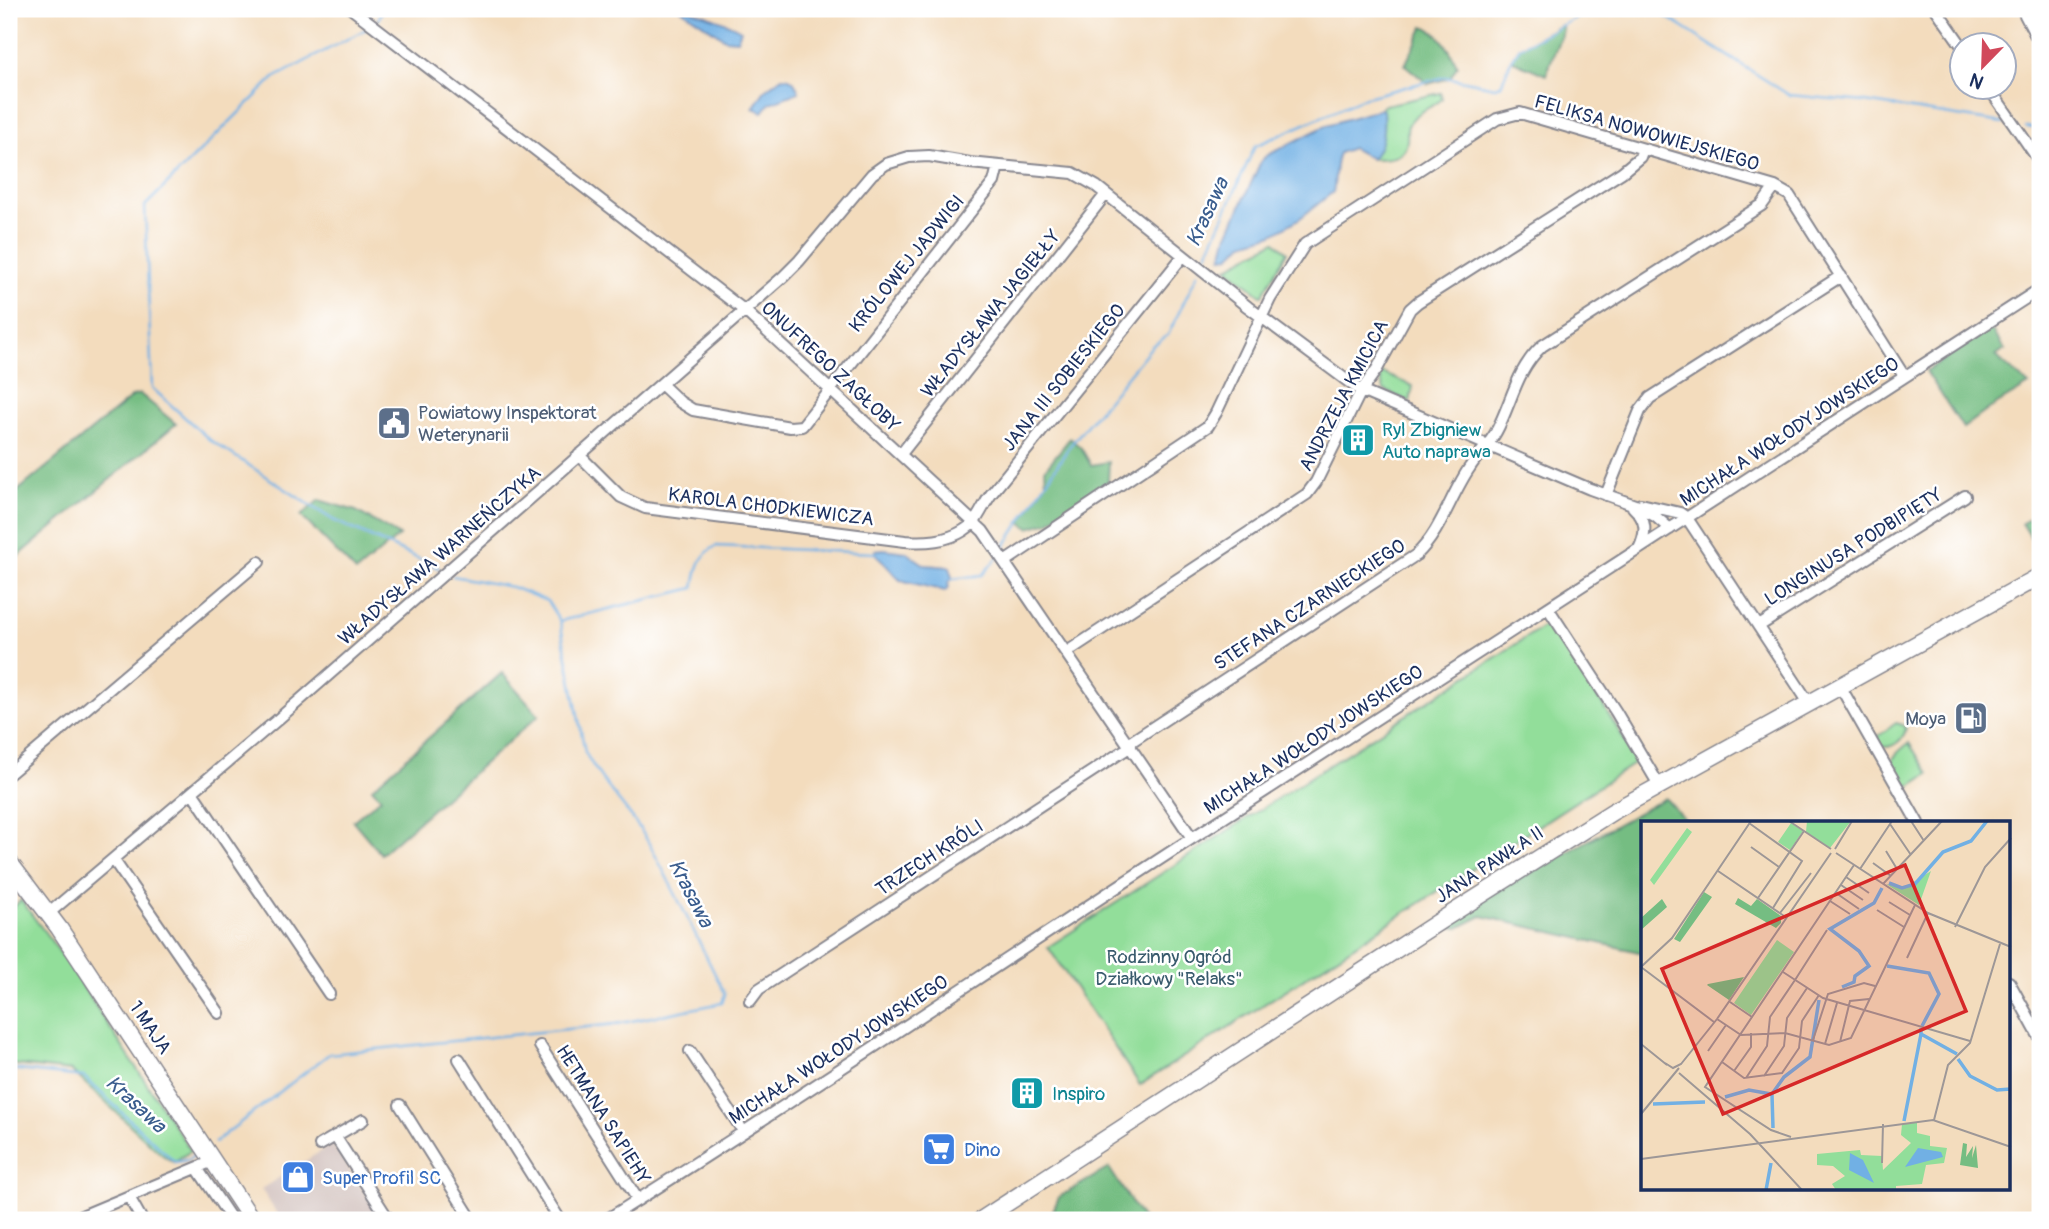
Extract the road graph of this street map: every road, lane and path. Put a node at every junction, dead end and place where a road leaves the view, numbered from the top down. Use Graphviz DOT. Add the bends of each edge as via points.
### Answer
graph roads {
  1 [pos="352,9"];
  2 [pos="1936,9"];
  3 [pos="2027,9"];
  4 [pos="1952,32"];
  5 [pos="2040,34"];
  6 [pos="1999,102"];
  7 [pos="1643,149"];
  8 [pos="2040,162"];
  9 [pos="998,166"];
  10 [pos="1775,187"];
  11 [pos="1106,194"];
  12 [pos="1183,256"];
  13 [pos="1841,276"];
  14 [pos="2040,289"];
  15 [pos="745,311"];
  16 [pos="1261,317"];
  17 [pos="1904,376"];
  18 [pos="661,384"];
  19 [pos="830,389"];
  20 [pos="1361,391"];
  21 [pos="1488,445"];
  22 [pos="901,454"];
  23 [pos="579,455"];
  24 [pos="1606,495"];
  25 [pos="1965,496"];
  26 [pos="1625,501"];
  27 [pos="1687,518"];
  28 [pos="973,522"];
  29 [pos="1670,529"];
  30 [pos="1639,549"];
  31 [pos="1002,556"];
  32 [pos="259,562"];
  33 [pos="2040,576"];
  34 [pos="1548,608"];
  35 [pos="1759,626"];
  36 [pos="1067,652"];
  37 [pos="1840,686"];
  38 [pos="1808,703"];
  39 [pos="1130,745"];
  40 [pos="9,774"];
  41 [pos="1660,785"];
  42 [pos="192,792"];
  43 [pos="1917,821"];
  44 [pos="1192,838"];
  45 [pos="113,859"];
  46 [pos="9,862"];
  47 [pos="48,914"];
  48 [pos="2010,984"];
  49 [pos="329,994"];
  50 [pos="750,1001"];
  51 [pos="219,1013"];
  52 [pos="2040,1038"];
  53 [pos="540,1046"];
  54 [pos="690,1051"];
  55 [pos="459,1059"];
  56 [pos="400,1105"];
  57 [pos="363,1120"];
  58 [pos="743,1131"];
  59 [pos="335,1136"];
  60 [pos="320,1144"];
  61 [pos="213,1161"];
  62 [pos="197,1168"];
  63 [pos="129,1197"];
  64 [pos="638,1200"];
  65 [pos="1000,1215"];
  66 [pos="72,1220"];
  67 [pos="142,1220"];
  68 [pos="232,1220"];
  69 [pos="252,1220"];
  70 [pos="389,1220"];
  71 [pos="472,1220"];
  72 [pos="560,1220"];
  73 [pos="606,1220"];
  74 [pos="981,1220"];
  1 -- 15 [label="street, ONUFREGO ZAGŁOBY"];
  2 -- 4 [label="street"];
  3 -- 5 [label="highway"];
  6 -- 8 [label="street"];
  7 -- 10 [label="street, FELIKSA NOWOWIEJSKIEGO"];
  7 -- 16 [label="street, FELIKSA NOWOWIEJSKIEGO" via="1520,113 1497,119 1305,244"];
  7 -- 20 [label="street, ANDRZEJA KMICICA" via="1622,172 1418,302"];
  9 -- 11 [label="street, WŁADYSŁAWA WARNEŃCZYKA" via="1064,171"];
  9 -- 15 [label="street, WŁADYSŁAWA WARNEŃCZYKA" via="929,156 886,164 866,180 799,261"];
  9 -- 19 [label="street, KRÓLOWEJ JADWIGI" via="994,182"];
  10 -- 13 [label="street, FELIKSA NOWOWIEJSKIEGO" via="1794,200"];
  10 -- 21 [label="street, STEFANA CZARNIECKIEGO" via="1762,205 1536,352 1521,372"];
  11 -- 12 [label="street, WŁADYSŁAWA WARNEŃCZYKA"];
  11 -- 22 [label="street, WŁADYSŁAWA JAGIEŁŁY"];
  12 -- 16 [label="street, WŁADYSŁAWA WARNEŃCZYKA"];
  12 -- 28 [label="street, JANA III SOBIESKIEGO"];
  13 -- 17 [label="street, FELIKSA NOWOWIEJSKIEGO"];
  13 -- 24 [label="street" via="1650,398 1640,411"];
  14 -- 17 [label="street, MICHAŁA WOŁODYJOWSKIEGO"];
  15 -- 18 [label="street, WŁADYSŁAWA WARNEŃCZYKA"];
  15 -- 19 [label="street, ONUFREGO ZAGŁOBY"];
  16 -- 20 [label="street, WŁADYSŁAWA WARNEŃCZYKA"];
  16 -- 31 [label="street, FELIKSA NOWOWIEJSKIEGO" via="1208,426"];
  17 -- 27 [label="street, MICHAŁA WOŁODYJOWSKIEGO"];
  18 -- 19 [label="street, KRÓLOWEJ JADWIGI" via="692,410 797,427"];
  18 -- 23 [label="street, WŁADYSŁAWA WARNEŃCZYKA"];
  19 -- 22 [label="street, ONUFREGO ZAGŁOBY"];
  20 -- 21 [label="street, WŁADYSŁAWA WARNEŃCZYKA"];
  20 -- 36 [label="street, ANDRZEJA KMICICA" via="1307,494"];
  21 -- 24 [label="street, WŁADYSŁAWA WARNEŃCZYKA"];
  21 -- 39 [label="street, STEFANA CZARNIECKIEGO" via="1416,555"];
  22 -- 28 [label="street, ONUFREGO ZAGŁOBY"];
  23 -- 28 [label="street, KAROLA CHODKIEWICZA" via="621,498 645,508 915,542 939,541"];
  23 -- 42 [label="street, WŁADYSŁAWA WARNEŃCZYKA"];
  24 -- 26 [label="street, WŁADYSŁAWA WARNEŃCZYKA"];
  25 -- 35 [label="street, LONGINUSA PODBIPIĘTY"];
  26 -- 27 [label="street"];
  26 -- 29 [label="street"];
  26 -- 30 [label="street" via="1645,524"];
  27 -- 29 [label="street, MICHAŁA WOŁODYJOWSKIEGO"];
  27 -- 35 [label="street"];
  28 -- 31 [label="street, ONUFREGO ZAGŁOBY"];
  29 -- 30 [label="street, MICHAŁA WOŁODYJOWSKIEGO"];
  30 -- 34 [label="street, MICHAŁA WOŁODYJOWSKIEGO"];
  31 -- 36 [label="street, ONUFREGO ZAGŁOBY"];
  32 -- 40 [label="street"];
  33 -- 37 [label="main road, JANA PAWŁA II"];
  34 -- 41 [label="street"];
  34 -- 44 [label="street, MICHAŁA WOŁODYJOWSKIEGO"];
  35 -- 38 [label="street"];
  36 -- 39 [label="street, ONUFREGO ZAGŁOBY"];
  37 -- 38 [label="main road, JANA PAWŁA II"];
  37 -- 43 [label="street"];
  38 -- 41 [label="main road, JANA PAWŁA II"];
  39 -- 44 [label="street, ONUFREGO ZAGŁOBY"];
  39 -- 50 [label="street, TRZECH KRÓLI" via="758,989"];
  41 -- 65 [label="main road, JANA PAWŁA II" via="1529,864"];
  42 -- 45 [label="street, WŁADYSŁAWA WARNEŃCZYKA"];
  42 -- 49 [label="street"];
  44 -- 58 [label="street, MICHAŁA WOŁODYJOWSKIEGO"];
  45 -- 47 [label="street, WŁADYSŁAWA WARNEŃCZYKA"];
  45 -- 51 [label="street"];
  46 -- 47 [label="main road, 1 MAJA"];
  47 -- 61 [label="main road, 1 MAJA"];
  48 -- 52 [label="street"];
  53 -- 64 [label="street, HETMANA SAPIEHY"];
  54 -- 58 [label="street"];
  55 -- 72 [label="street"];
  56 -- 71 [label="street"];
  57 -- 59 [label="street"];
  58 -- 64 [label="street, MICHAŁA WOŁODYJOWSKIEGO"];
  59 -- 60 [label="street"];
  59 -- 70 [label="street"];
  61 -- 62 [label="street"];
  61 -- 69 [label="main road, 1 MAJA"];
  62 -- 63 [label="street"];
  62 -- 68 [label="street"];
  63 -- 66 [label="street"];
  63 -- 67 [label="street"];
  64 -- 73 [label="street, MICHAŁA WOŁODYJOWSKIEGO"];
  65 -- 74 [label="main road, JANA PAWŁA II"];
}
